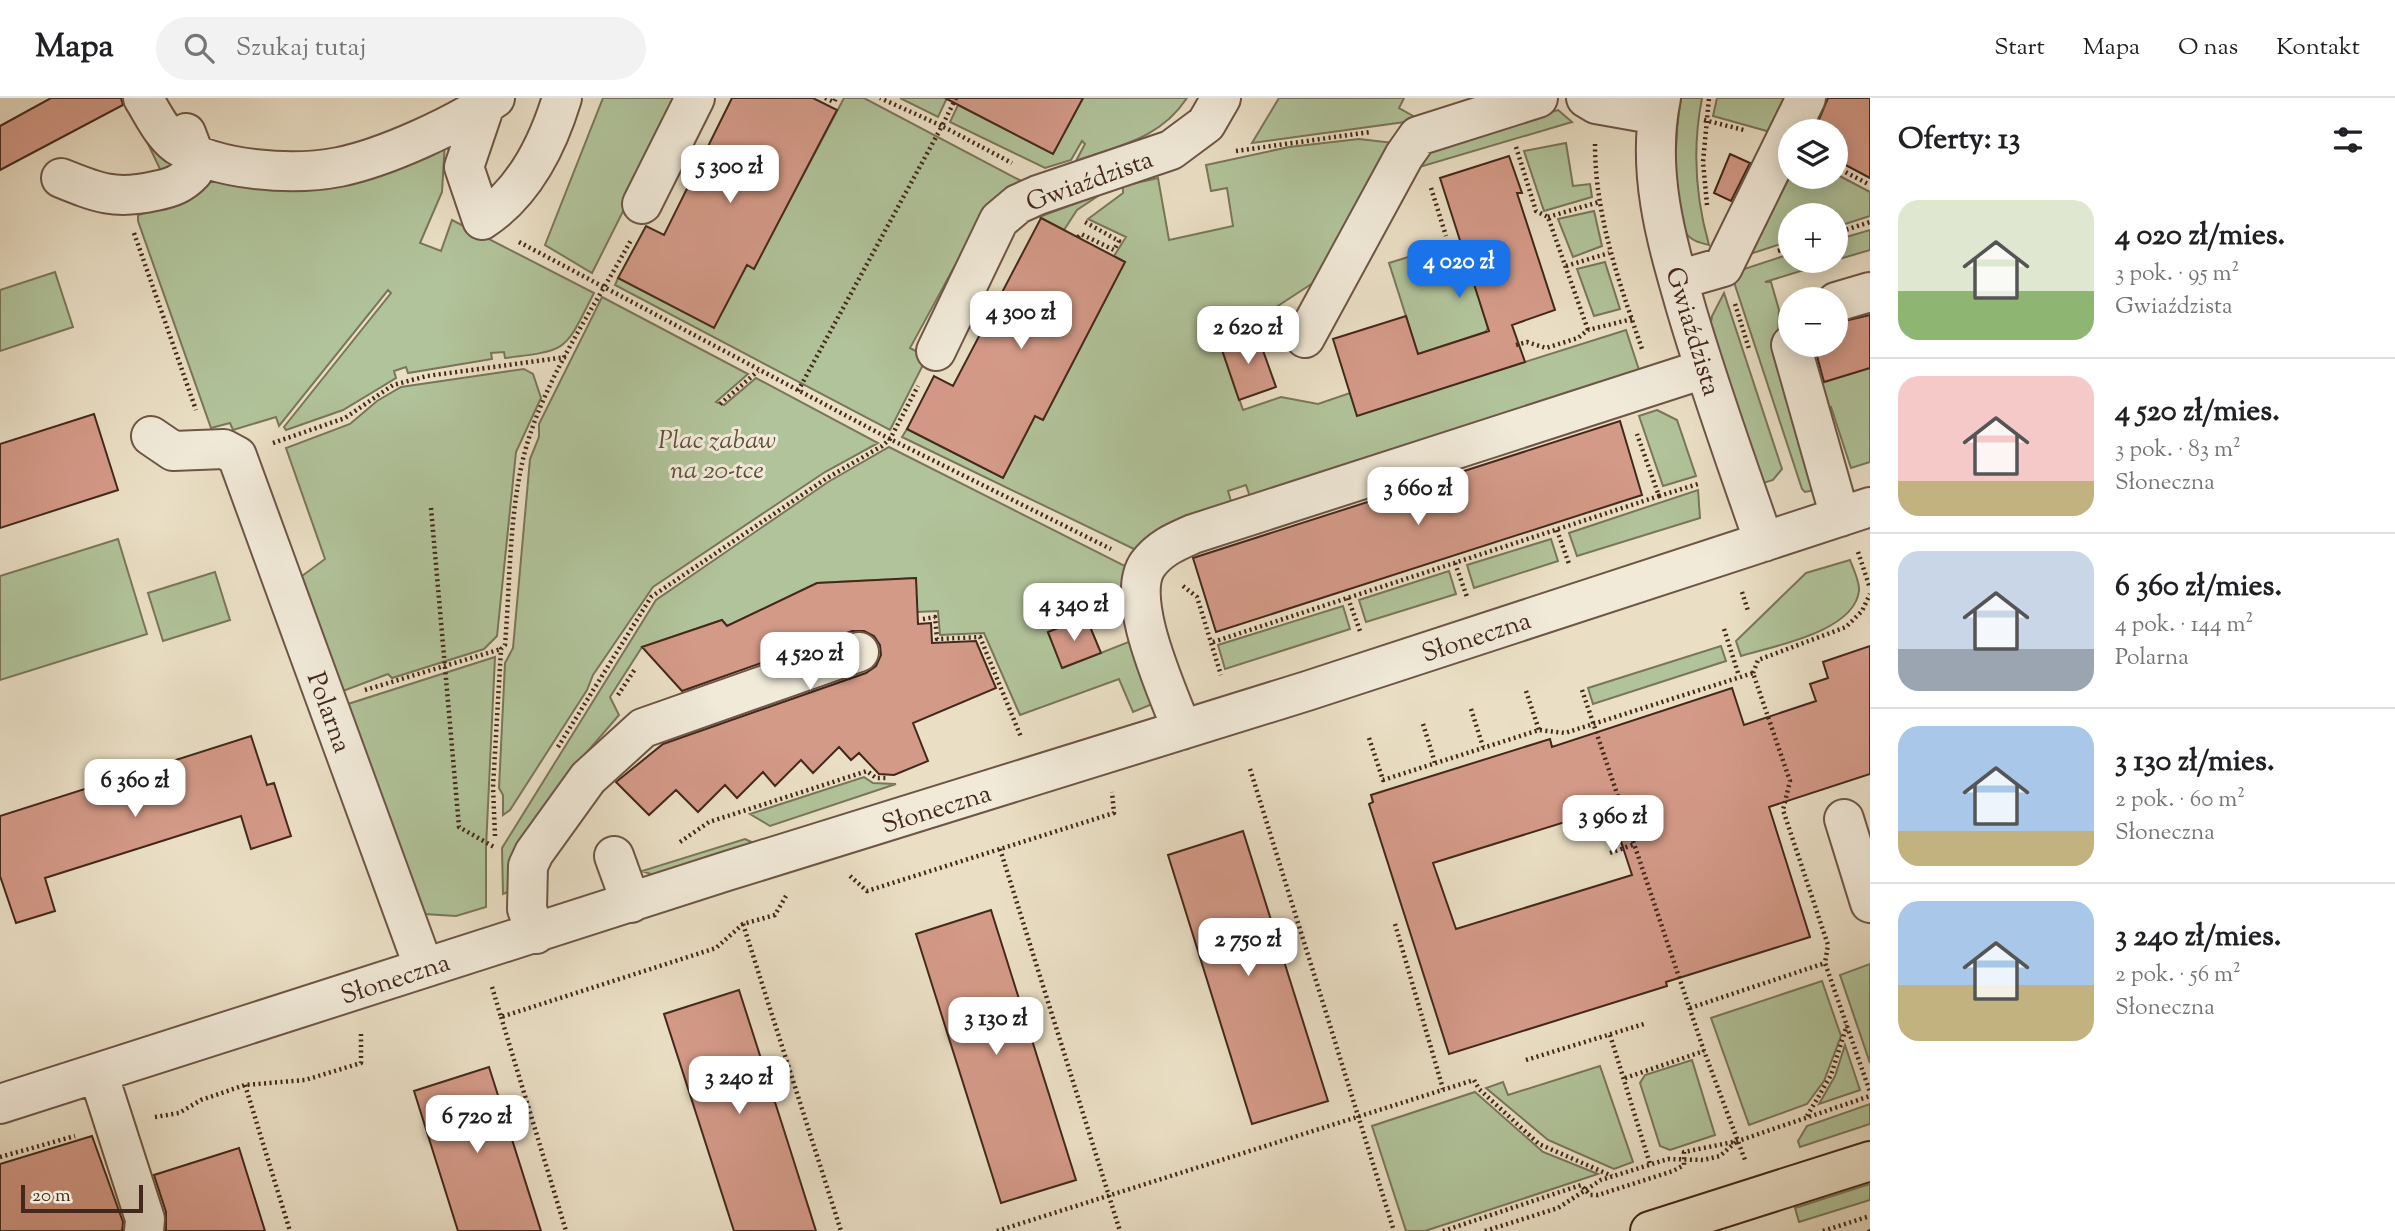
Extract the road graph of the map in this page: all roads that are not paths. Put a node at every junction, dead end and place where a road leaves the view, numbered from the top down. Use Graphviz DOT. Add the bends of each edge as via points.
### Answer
graph roads {
  1 [pos="142,98"];
  2 [pos="173,98"];
  3 [pos="562,98"];
  4 [pos="695,98"];
  5 [pos="1221,98"];
  6 [pos="1538,98"];
  7 [pos="1806,98"];
  8 [pos="1591,101"];
  9 [pos="490,102"];
  10 [pos="1660,106"];
  11 [pos="194,154"];
  12 [pos="61,178"];
  13 [pos="642,204"];
  14 [pos="1678,280"];
  15 [pos="1870,292"];
  16 [pos="1848,298"];
  17 [pos="1305,338"];
  18 [pos="936,351"];
  19 [pos="1795,357"];
  20 [pos="1704,369"];
  21 [pos="151,436"];
  22 [pos="1855,512"];
  23 [pos="1763,542"];
  24 [pos="859,652"];
  25 [pos="1182,730"];
  26 [pos="1844,819"];
  27 [pos="614,856"];
  28 [pos="631,903"];
  29 [pos="1870,904"];
  30 [pos="536,934"];
  31 [pos="424,968"];
  32 [pos="98,1073"];
  33 [pos="0,1104"];
  34 [pos="1870,1161"];
  35 [pos="144,1231"];
  36 [pos="1650,1231"];
  1 -- 11 [label="street" via="167,136"];
  2 -- 11 [label="street"];
  3 -- 9 [label="street" via="551,135 523,180 501,208 482,220 464,167"];
  4 -- 13 [label="street"];
  5 -- 18 [label="street, Gwiaździsta" via="1206,124 1171,150 1038,195 999,220"];
  6 -- 17 [label="street" via="1418,136"];
  7 -- 14 [label="street" via="1723,267"];
  8 -- 10 [label="street, Gwiaździsta"];
  9 -- 11 [label="street" via="440,130 339,167 251,169"];
  10 -- 14 [label="street, Gwiaździsta" via="1655,170"];
  11 -- 12 [label="street" via="193,172 185,181 128,197 103,195"];
  14 -- 20 [label="street, Gwiaździsta"];
  15 -- 16 [label="street"];
  19 -- 22 [label="street"];
  20 -- 23 [label="street, Gwiaździsta"];
  20 -- 25 [label="street" via="1192,534 1164,547 1146,566 1140,597 1143,621"];
  21 -- 31 [label="street, Polarna" via="173,451 224,453"];
  22 -- 23 [label="street, Słoneczna"];
  23 -- 25 [label="street, Słoneczna"];
  24 -- 30 [label="street" via="634,735 588,778 528,866 527,909"];
  25 -- 28 [label="street, Słoneczna"];
  26 -- 29 [label="street"];
  27 -- 28 [label="street"];
  28 -- 30 [label="street, Słoneczna"];
  30 -- 31 [label="street, Słoneczna"];
  31 -- 32 [label="street, Słoneczna"];
  32 -- 33 [label="street, Słoneczna"];
  32 -- 35 [label="street" via="145,1219"];
  34 -- 36 [label="main road"];
}
